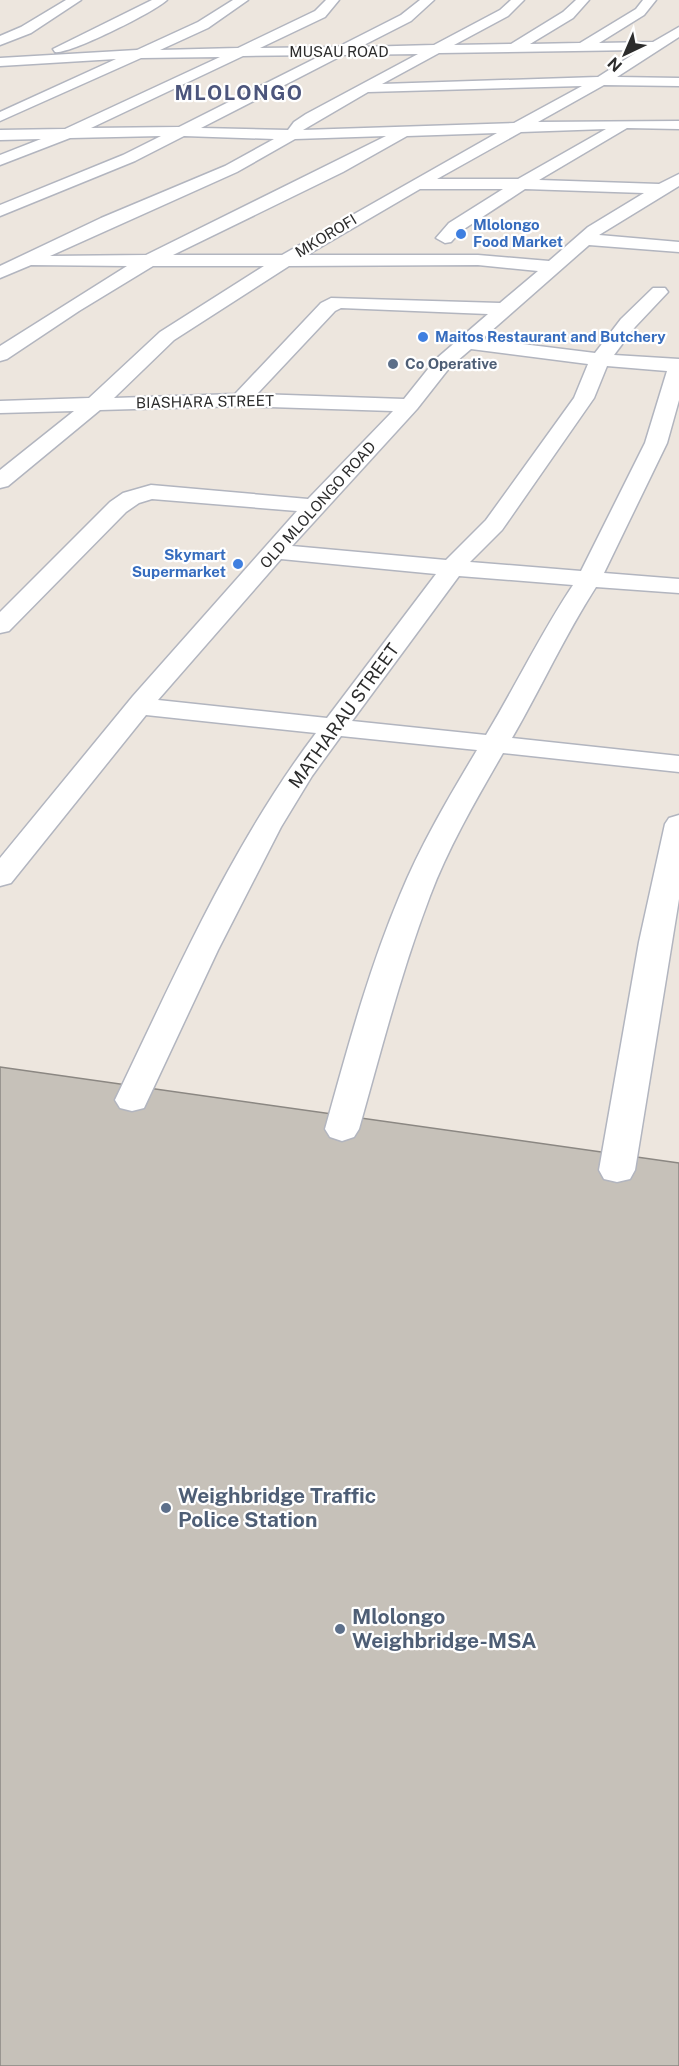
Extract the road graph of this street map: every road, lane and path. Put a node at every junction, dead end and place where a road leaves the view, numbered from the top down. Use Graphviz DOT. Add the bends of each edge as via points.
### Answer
graph roads {
  1 [pos="75,0"];
  2 [pos="161,0"];
  3 [pos="242,0"];
  4 [pos="333,0"];
  5 [pos="428,0"];
  6 [pos="518,0"];
  7 [pos="583,0"];
  8 [pos="650,0"];
  9 [pos="679,31"];
  10 [pos="0,41"];
  11 [pos="657,46"];
  12 [pos="679,46"];
  13 [pos="579,47"];
  14 [pos="509,49"];
  15 [pos="438,51"];
  16 [pos="236,52"];
  17 [pos="341,52"];
  18 [pos="138,54"];
  19 [pos="37,58"];
  20 [pos="0,62"];
  21 [pos="0,74"];
  22 [pos="601,81"];
  23 [pos="679,82"];
  24 [pos="519,85"];
  25 [pos="441,87"];
  26 [pos="679,88"];
  27 [pos="364,89"];
  28 [pos="499,97"];
  29 [pos="413,103"];
  30 [pos="0,117"];
  31 [pos="311,117"];
  32 [pos="381,117"];
  33 [pos="627,124"];
  34 [pos="679,125"];
  35 [pos="518,128"];
  36 [pos="183,131"];
  37 [pos="71,132"];
  38 [pos="402,133"];
  39 [pos="0,135"];
  40 [pos="292,135"];
  41 [pos="0,160"];
  42 [pos="417,184"];
  43 [pos="521,184"];
  44 [pos="670,184"];
  45 [pos="0,212"];
  46 [pos="323,237"];
  47 [pos="356,237"];
  48 [pos="423,238"];
  49 [pos="445,238"];
  50 [pos="468,239"];
  51 [pos="579,243"];
  52 [pos="679,247"];
  53 [pos="551,256"];
  54 [pos="285,260"];
  55 [pos="30,261"];
  56 [pos="147,262"];
  57 [pos="673,265"];
  58 [pos="0,273"];
  59 [pos="659,292"];
  60 [pos="679,296"];
  61 [pos="502,309"];
  62 [pos="464,342"];
  63 [pos="0,355"];
  64 [pos="600,360"];
  65 [pos="679,366"];
  66 [pos="241,400"];
  67 [pos="95,404"];
  68 [pos="410,405"];
  69 [pos="0,407"];
  70 [pos="0,481"];
  71 [pos="314,506"];
  72 [pos="275,550"];
  73 [pos="453,568"];
  74 [pos="590,578"];
  75 [pos="679,586"];
  76 [pos="0,626"];
  77 [pos="140,706"];
  78 [pos="337,726"];
  79 [pos="495,742"];
  80 [pos="679,764"];
  81 [pos="679,824"];
  82 [pos="0,877"];
  83 [pos="167,1105"];
  84 [pos="307,1124"];
  85 [pos="342,1129"];
  86 [pos="376,1134"];
  87 [pos="582,1165"];
  1 -- 10 [label="street"];
  2 -- 19 [label="street" via="99,33"];
  3 -- 18 [label="street" via="203,25"];
  4 -- 16 [label="street" via="320,14"];
  5 -- 17 [label="street" via="406,18"];
  6 -- 15 [label="street" via="504,13"];
  7 -- 14 [label="street" via="568,15"];
  8 -- 13 [label="street" via="640,12"];
  9 -- 11 [label="street, MKOROFI"];
  11 -- 12 [label="street, MUSAU ROAD"];
  11 -- 13 [label="street, MUSAU ROAD"];
  11 -- 22 [label="street, MKOROFI"];
  13 -- 14 [label="street, MUSAU ROAD"];
  13 -- 24 [label="street"];
  14 -- 15 [label="street, MUSAU ROAD"];
  14 -- 25 [label="street"];
  15 -- 17 [label="street, MUSAU ROAD"];
  15 -- 27 [label="street"];
  16 -- 17 [label="street, MUSAU ROAD"];
  16 -- 18 [label="street, MUSAU ROAD"];
  16 -- 37 [label="street"];
  17 -- 36 [label="street"];
  18 -- 19 [label="street, MUSAU ROAD"];
  18 -- 30 [label="street"];
  19 -- 20 [label="street, MUSAU ROAD"];
  19 -- 21 [label="street"];
  22 -- 23 [label="street"];
  22 -- 24 [label="street"];
  22 -- 35 [label="street, MKOROFI"];
  24 -- 25 [label="street"];
  24 -- 28 [label="street"];
  25 -- 27 [label="street"];
  25 -- 29 [label="street"];
  26 -- 33 [label="street"];
  27 -- 31 [label="street"];
  31 -- 32 [label="street"];
  31 -- 40 [label="street"];
  33 -- 34 [label="street"];
  33 -- 35 [label="street"];
  33 -- 43 [label="street"];
  35 -- 38 [label="street"];
  35 -- 42 [label="street, MKOROFI"];
  36 -- 37 [label="street"];
  36 -- 40 [label="street"];
  36 -- 45 [label="street"];
  37 -- 39 [label="street"];
  37 -- 41 [label="street"];
  38 -- 40 [label="street"];
  38 -- 56 [label="street"];
  40 -- 55 [label="street" via="231,169 107,222"];
  42 -- 43 [label="street"];
  42 -- 46 [label="street, MKOROFI"];
  43 -- 44 [label="street"];
  43 -- 49 [label="street" via="455,227"];
  44 -- 51 [label="street, OLD MLOLONGO ROAD"];
  46 -- 47 [label="street"];
  46 -- 54 [label="street, MKOROFI"];
  48 -- 49 [label="street"];
  49 -- 50 [label="street"];
  51 -- 52 [label="street"];
  51 -- 53 [label="street, OLD MLOLONGO ROAD"];
  53 -- 54 [label="street"];
  53 -- 61 [label="street, OLD MLOLONGO ROAD"];
  54 -- 56 [label="street"];
  54 -- 67 [label="street, MKOROFI" via="167,336"];
  55 -- 56 [label="street"];
  55 -- 58 [label="street"];
  56 -- 63 [label="street"];
  57 -- 59 [label="street, MATHARAU STREET" via="657,287"];
  59 -- 60 [label="street"];
  59 -- 64 [label="street, MATHARAU STREET" via="628,323"];
  61 -- 62 [label="street, OLD MLOLONGO ROAD"];
  61 -- 66 [label="street" via="338,302 328,307"];
  62 -- 64 [label="street"];
  62 -- 68 [label="street, OLD MLOLONGO ROAD" via="442,363"];
  64 -- 65 [label="street"];
  64 -- 73 [label="street, MATHARAU STREET" via="584,398 494,525"];
  65 -- 74 [label="street" via="656,443"];
  66 -- 67 [label="street, BIASHARA STREET"];
  66 -- 68 [label="street, BIASHARA STREET"];
  67 -- 69 [label="street, BIASHARA STREET"];
  67 -- 70 [label="street, MKOROFI"];
  68 -- 71 [label="street, OLD MLOLONGO ROAD"];
  71 -- 72 [label="street, OLD MLOLONGO ROAD"];
  71 -- 76 [label="street" via="185,493 151,492 131,498"];
  72 -- 73 [label="street"];
  72 -- 77 [label="street, OLD MLOLONGO ROAD"];
  73 -- 74 [label="street"];
  73 -- 78 [label="street, MATHARAU STREET"];
  74 -- 75 [label="street"];
  74 -- 79 [label="street" via="555,631 530,684"];
  77 -- 78 [label="street"];
  77 -- 82 [label="street, OLD MLOLONGO ROAD"];
  78 -- 79 [label="street"];
  78 -- 83 [label="street, MATHARAU STREET" via="299,774 116,1098"];
  79 -- 80 [label="street"];
  79 -- 85 [label="street" via="448,823 415,895 379,997"];
  81 -- 87 [label="street" via="655,942 632,1172"];
  84 -- 85 [label="street"];
  85 -- 86 [label="street"];
}
